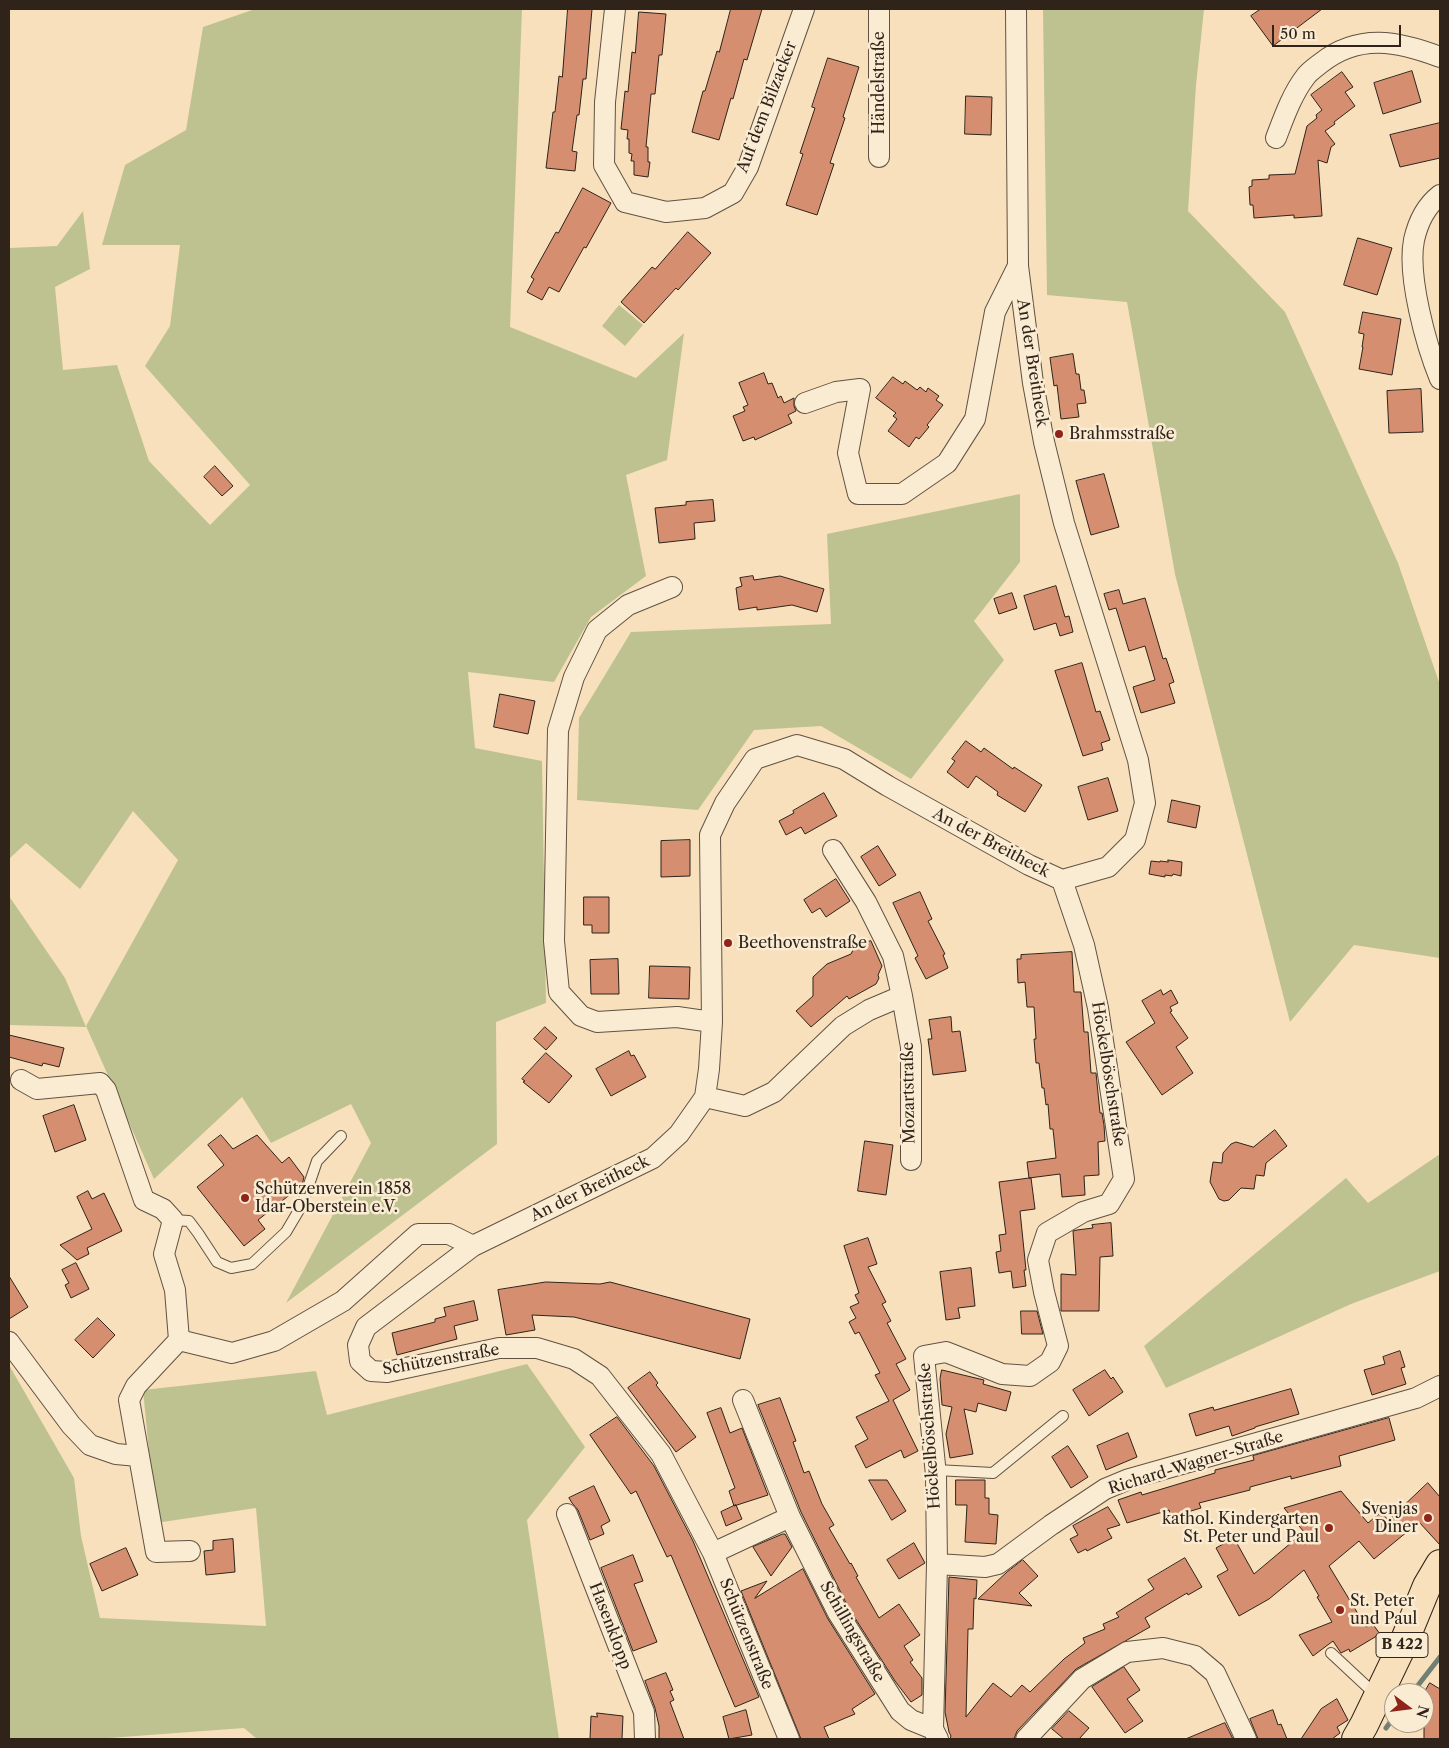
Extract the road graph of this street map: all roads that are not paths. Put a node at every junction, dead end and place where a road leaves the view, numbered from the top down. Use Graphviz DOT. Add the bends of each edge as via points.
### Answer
graph roads {
  1 [pos="615,9"];
  2 [pos="804,9"];
  3 [pos="879,9"];
  4 [pos="1016,9"];
  5 [pos="1440,57"];
  6 [pos="1276,138"];
  7 [pos="879,157"];
  8 [pos="1440,195"];
  9 [pos="1018,266"];
  10 [pos="1440,379"];
  11 [pos="805,403"];
  12 [pos="672,588"];
  13 [pos="833,850"];
  14 [pos="1062,880"];
  15 [pos="902,996"];
  16 [pos="712,1022"];
  17 [pos="21,1080"];
  18 [pos="705,1097"];
  19 [pos="340,1136"];
  20 [pos="910,1160"];
  21 [pos="173,1220"];
  22 [pos="473,1246"];
  23 [pos="179,1340"];
  24 [pos="9,1342"];
  25 [pos="1440,1386"];
  26 [pos="743,1400"];
  27 [pos="1063,1416"];
  28 [pos="138,1456"];
  29 [pos="936,1470"];
  30 [pos="567,1514"];
  31 [pos="790,1517"];
  32 [pos="190,1551"];
  33 [pos="713,1553"];
  34 [pos="937,1564"];
  35 [pos="1439,1568"];
  36 [pos="1331,1653"];
  37 [pos="1377,1696"];
  38 [pos="936,1734"];
  39 [pos="1361,1735"];
  40 [pos="645,1739"];
  41 [pos="789,1739"];
  42 [pos="1026,1739"];
  43 [pos="1246,1739"];
  1 -- 2 [label="street, Auf dem Bilzacker" via="605,102 604,165 625,202 666,212 705,208 733,193 748,167"];
  3 -- 7 [label="street, Händelstraße"];
  4 -- 9 [label="street, An der Breitheck"];
  5 -- 6 [label="street" via="1388,42 1369,42 1342,49 1307,74"];
  8 -- 10 [label="street" via="1422,216 1414,241 1413,265 1420,314"];
  9 -- 11 [label="street" via="995,312 975,419 948,463 902,494 858,494 848,453 860,389 836,392"];
  9 -- 14 [label="street, An der Breitheck" via="1033,382 1046,451 1064,523 1138,760 1145,803 1135,840 1108,867"];
  12 -- 16 [label="street" via="628,605 597,630 574,677 558,730 555,949 559,992 581,1016 597,1022 677,1017"];
  13 -- 15 [label="street, Mozartstraße" via="866,902 893,956"];
  14 -- 16 [label="street, An der Breitheck" via="1029,865 844,759 797,745 755,759 725,803 710,835"];
  14 -- 29 [label="street, Höckelböschstraße" via="1084,945 1098,1008 1124,1180 1109,1204 1083,1212 1047,1233 1038,1260 1058,1346 1050,1362 1030,1376 1002,1374 946,1352 924,1356"];
  15 -- 18 [label="street" via="868,1010 843,1026 774,1092 745,1106"];
  15 -- 20 [label="street, Mozartstraße" via="911,1047"];
  16 -- 18 [label="street, An der Breitheck"];
  17 -- 21 [label="street" via="37,1089 100,1083 106,1090 144,1200 163,1209"];
  18 -- 22 [label="street, An der Breitheck" via="680,1134 653,1158"];
  19 -- 21 [label="lane" via="317,1161 302,1205 286,1232 252,1264 231,1268 216,1262 189,1221"];
  21 -- 23 [label="street" via="164,1254 175,1290"];
  22 -- 23 [label="street" via="449,1234 418,1234 343,1301 274,1341 232,1352"];
  22 -- 33 [label="street, Schützenstraße" via="366,1327 358,1345 360,1361 372,1371 387,1372 499,1348 537,1348 574,1359 600,1376 661,1454"];
  23 -- 28 [label="street" via="136,1386 129,1400"];
  24 -- 28 [label="street" via="71,1425 90,1445 116,1454"];
  25 -- 34 [label="street, Richard-Wagner-Straße" via="1416,1398 1113,1486 1051,1525 998,1564 985,1567"];
  26 -- 31 [label="street, Schillingstraße"];
  27 -- 29 [label="lane" via="993,1473"];
  28 -- 32 [label="street" via="156,1552"];
  29 -- 34 [label="street, Höckelböschstraße"];
  30 -- 40 [label="street, Hasenklopp" via="644,1712"];
  31 -- 33 [label="street"];
  31 -- 38 [label="street, Schillingstraße" via="838,1613 900,1711"];
  33 -- 41 [label="street, Schützenstraße"];
  34 -- 38 [label="street, Höckelböschstraße"];
  35 -- 37 [label="main road, B 422"];
  36 -- 37 [label="lane"];
  37 -- 39 [label="main road, B 422"];
  42 -- 43 [label="street" via="1082,1680 1127,1652 1163,1648 1195,1656 1215,1673"];
}
